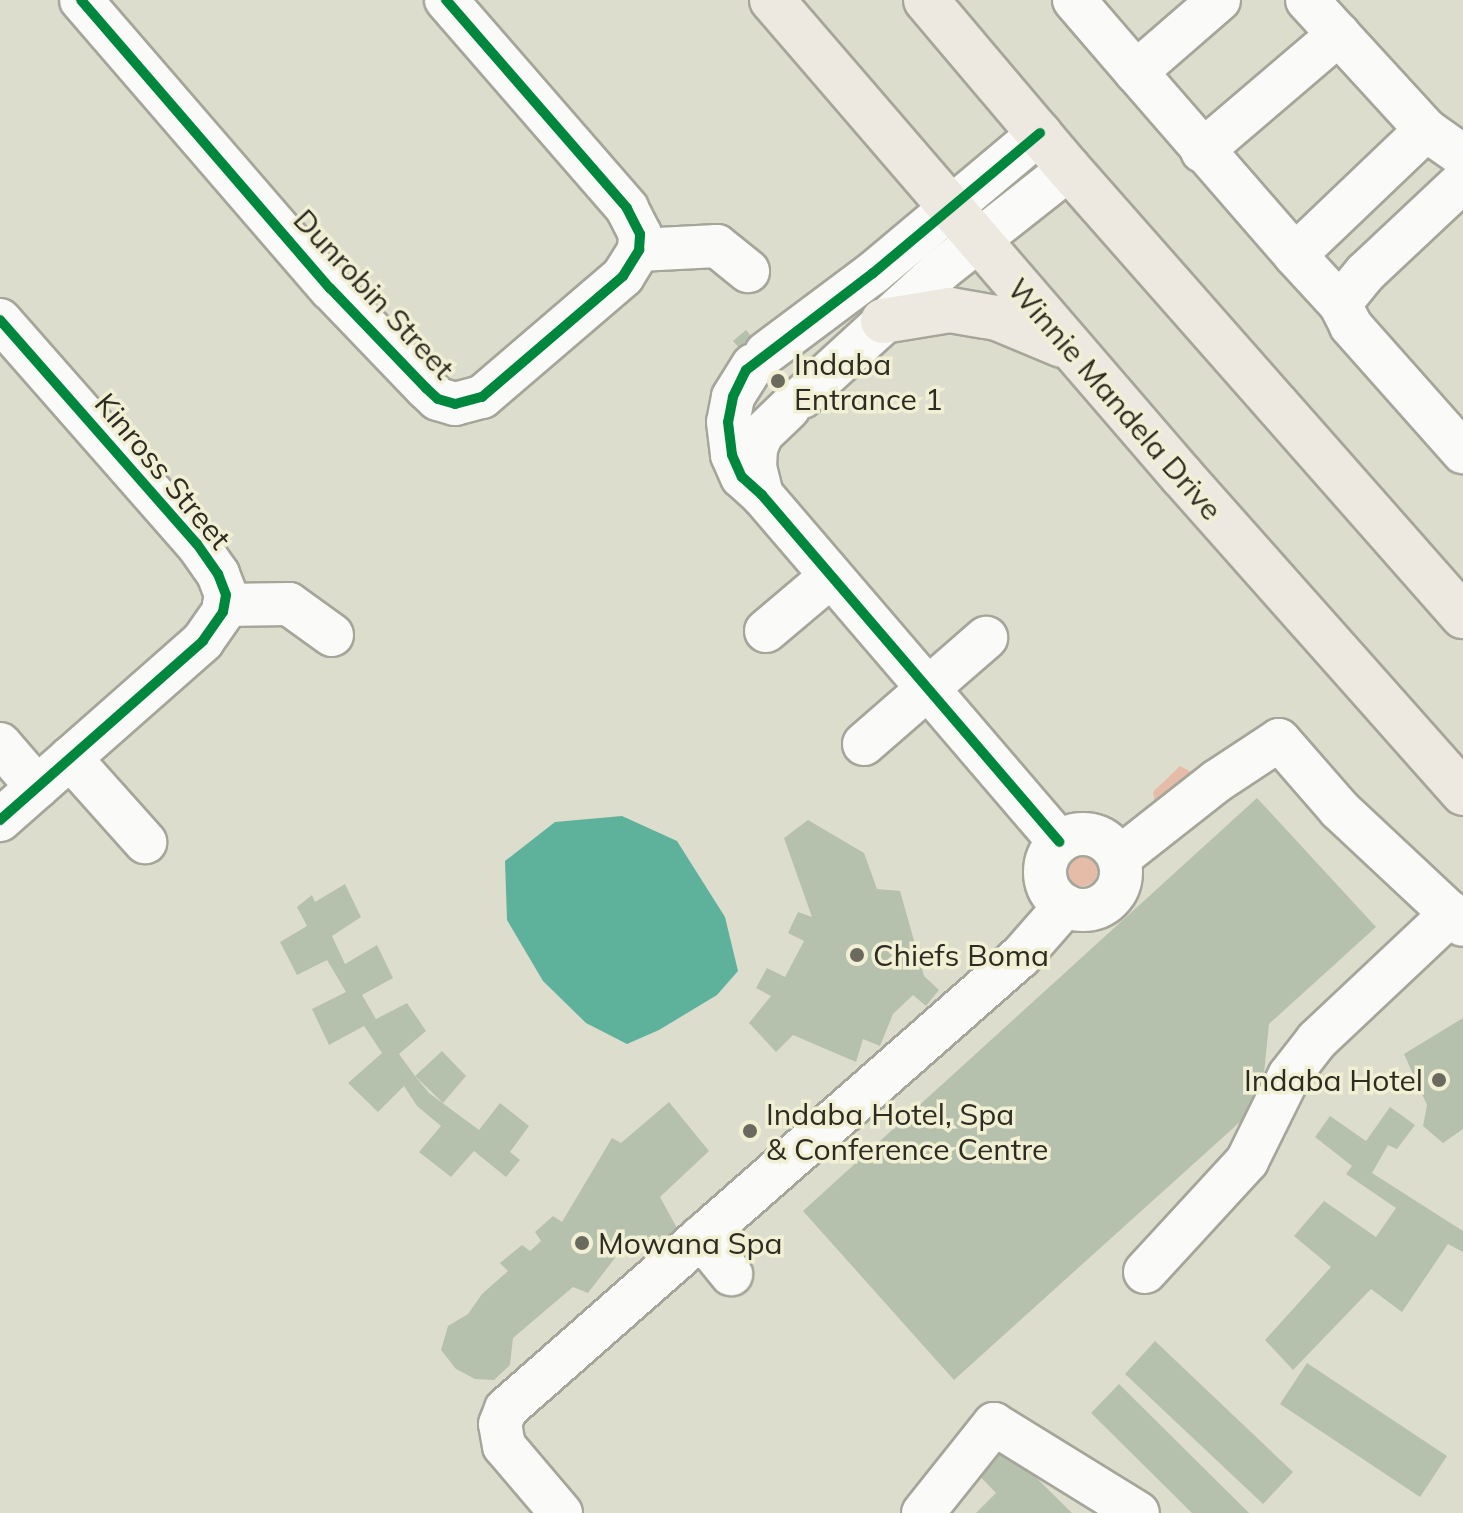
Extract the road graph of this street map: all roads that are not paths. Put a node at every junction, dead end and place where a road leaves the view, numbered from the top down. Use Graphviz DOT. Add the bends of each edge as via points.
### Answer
graph roads {
  1 [pos="81,0"];
  2 [pos="446,0"];
  3 [pos="772,0"];
  4 [pos="926,0"];
  5 [pos="1074,0"];
  6 [pos="1219,0"];
  7 [pos="1307,0"];
  8 [pos="1339,34"];
  9 [pos="1136,72"];
  10 [pos="1426,130"];
  11 [pos="1040,133"];
  12 [pos="1202,151"];
  13 [pos="1463,156"];
  14 [pos="1069,169"];
  15 [pos="1463,181"];
  16 [pos="950,207"];
  17 [pos="978,240"];
  18 [pos="639,250"];
  19 [pos="1295,255"];
  20 [pos="748,271"];
  21 [pos="1340,304"];
  22 [pos="0,320"];
  23 [pos="883,321"];
  24 [pos="1072,349"];
  25 [pos="1463,452"];
  26 [pos="762,495"];
  27 [pos="831,576"];
  28 [pos="224,605"];
  29 [pos="1463,616"];
  30 [pos="766,631"];
  31 [pos="332,635"];
  32 [pos="986,638"];
  33 [pos="928,689"];
  34 [pos="0,744"];
  35 [pos="864,744"];
  36 [pos="70,758"];
  37 [pos="37,787"];
  38 [pos="1463,793"];
  39 [pos="0,820"];
  40 [pos="145,842"];
  41 [pos="1059,842"];
  42 [pos="1119,858"];
  43 [pos="1065,906"];
  44 [pos="1458,919"];
  45 [pos="701,1237"];
  46 [pos="1145,1272"];
  47 [pos="731,1274"];
  48 [pos="561,1513"];
  49 [pos="923,1513"];
  50 [pos="1138,1513"];
  1 -- 18 [label="street, Dunrobin Street" via="330,288 438,399 455,404 482,397 623,276"];
  2 -- 18 [label="street" via="627,208 640,234"];
  3 -- 16 [label="main road, Winnie Mandela Drive"];
  4 -- 11 [label="main road"];
  5 -- 9 [label="street"];
  6 -- 9 [label="street"];
  7 -- 8 [label="street"];
  8 -- 10 [label="street"];
  8 -- 12 [label="street"];
  9 -- 12 [label="street"];
  10 -- 13 [label="street"];
  10 -- 19 [label="street"];
  11 -- 14 [label="main road"];
  11 -- 16 [label="street"];
  12 -- 19 [label="street"];
  14 -- 17 [label="street"];
  14 -- 29 [label="main road"];
  15 -- 21 [label="street" via="1365,273"];
  16 -- 17 [label="main road, Winnie Mandela Drive"];
  16 -- 26 [label="street" via="746,370 728,422 732,455 742,477"];
  17 -- 23 [label="street"];
  17 -- 24 [label="main road, Winnie Mandela Drive"];
  18 -- 20 [label="street" via="717,246"];
  19 -- 21 [label="street"];
  21 -- 25 [label="street" via="1351,326"];
  22 -- 28 [label="street, Kinross Street" via="197,544 218,574"];
  23 -- 24 [label="main road" via="956,311 997,318"];
  23 -- 26 [label="street" via="762,434 755,467"];
  24 -- 38 [label="main road, Winnie Mandela Drive"];
  26 -- 27 [label="street"];
  27 -- 30 [label="street"];
  27 -- 33 [label="street"];
  28 -- 31 [label="street" via="289,604"];
  28 -- 36 [label="street" via="217,625 203,641"];
  32 -- 33 [label="street"];
  33 -- 35 [label="street"];
  33 -- 41 [label="street"];
  34 -- 37 [label="street"];
  36 -- 37 [label="street"];
  36 -- 40 [label="street"];
  37 -- 39 [label="street"];
  41 -- 42 [label="street" via="1093,835"];
  41 -- 43 [label="street" via="1046,863 1045,876 1054,899"];
  42 -- 43 [label="street" via="1120,881 1109,901 1087,911"];
  42 -- 44 [label="street" via="1279,740 1340,810"];
  43 -- 45 [label="street" via="1021,956"];
  44 -- 46 [label="street" via="1317,1040 1289,1076 1247,1161"];
  45 -- 47 [label="street"];
  45 -- 48 [label="street" via="506,1409 500,1424 504,1446"];
  49 -- 50 [label="street" via="994,1424"];
}
